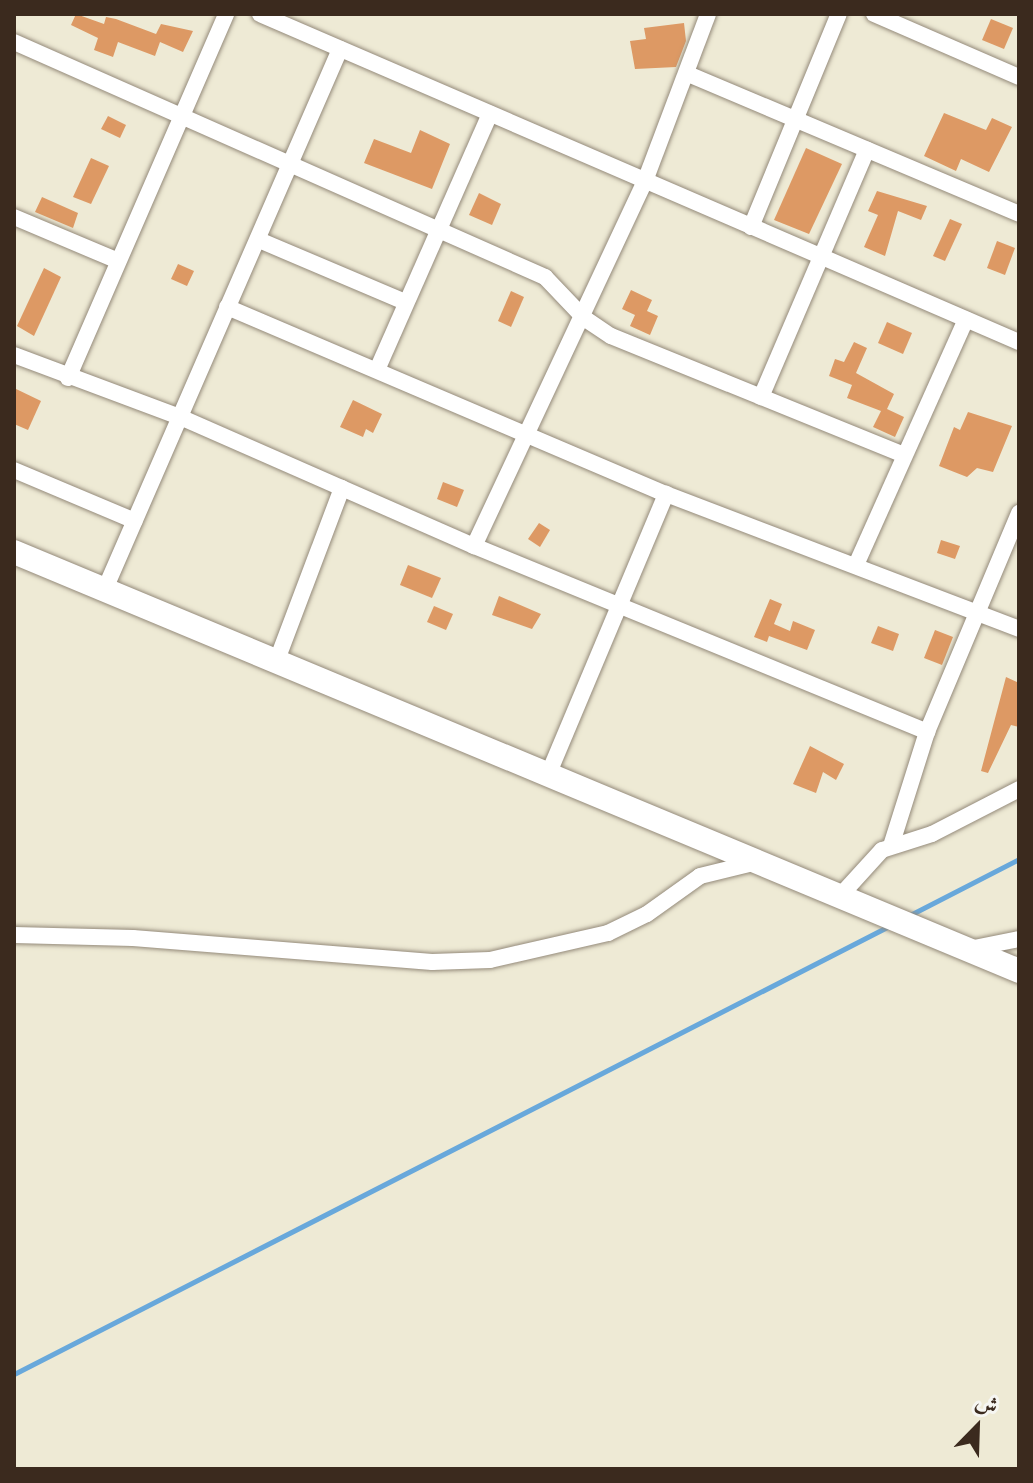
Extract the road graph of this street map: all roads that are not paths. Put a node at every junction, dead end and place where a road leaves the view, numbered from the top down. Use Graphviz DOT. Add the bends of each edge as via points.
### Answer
graph roads {
  1 [pos="226,14"];
  2 [pos="260,14"];
  3 [pos="708,14"];
  4 [pos="839,14"];
  5 [pos="874,14"];
  6 [pos="14,42"];
  7 [pos="340,49"];
  8 [pos="688,74"];
  9 [pos="1019,77"];
  10 [pos="182,114"];
  11 [pos="490,114"];
  12 [pos="795,120"];
  13 [pos="867,150"];
  14 [pos="290,164"];
  15 [pos="645,181"];
  16 [pos="1019,213"];
  17 [pos="14,217"];
  18 [pos="440,227"];
  19 [pos="751,227"];
  20 [pos="259,240"];
  21 [pos="820,257"];
  22 [pos="118,261"];
  23 [pos="405,302"];
  24 [pos="227,307"];
  25 [pos="584,318"];
  26 [pos="966,319"];
  27 [pos="1019,342"];
  28 [pos="14,355"];
  29 [pos="377,370"];
  30 [pos="68,378"];
  31 [pos="761,397"];
  32 [pos="180,417"];
  33 [pos="529,434"];
  34 [pos="904,455"];
  35 [pos="14,470"];
  36 [pos="342,488"];
  37 [pos="666,494"];
  38 [pos="1019,513"];
  39 [pos="135,521"];
  40 [pos="474,546"];
  41 [pos="14,552"];
  42 [pos="856,565"];
  43 [pos="105,589"];
  44 [pos="620,606"];
  45 [pos="977,613"];
  46 [pos="1019,629"];
  47 [pos="277,660"];
  48 [pos="927,732"];
  49 [pos="548,775"];
  50 [pos="1019,789"];
  51 [pos="891,846"];
  52 [pos="758,861"];
  53 [pos="841,895"];
  54 [pos="14,935"];
  55 [pos="1019,939"];
  56 [pos="967,949"];
  57 [pos="1019,971"];
  1 -- 10 [label="street"];
  2 -- 7 [label="street"];
  3 -- 8 [label="street"];
  4 -- 12 [label="street"];
  5 -- 9 [label="street"];
  6 -- 10 [label="street"];
  7 -- 11 [label="street"];
  7 -- 14 [label="street"];
  8 -- 12 [label="street"];
  8 -- 15 [label="street"];
  10 -- 14 [label="street"];
  10 -- 22 [label="street"];
  11 -- 15 [label="street"];
  11 -- 18 [label="street"];
  12 -- 13 [label="street"];
  12 -- 19 [label="street"];
  13 -- 16 [label="street"];
  13 -- 21 [label="street"];
  14 -- 18 [label="street"];
  14 -- 20 [label="street"];
  15 -- 19 [label="street"];
  15 -- 25 [label="street"];
  17 -- 22 [label="street"];
  18 -- 23 [label="street"];
  18 -- 25 [label="street" via="545,277"];
  19 -- 21 [label="street"];
  20 -- 23 [label="street"];
  20 -- 24 [label="street"];
  21 -- 26 [label="street"];
  21 -- 31 [label="street"];
  22 -- 30 [label="street"];
  23 -- 29 [label="street"];
  24 -- 29 [label="street"];
  24 -- 32 [label="street"];
  25 -- 31 [label="street" via="611,336"];
  25 -- 33 [label="street"];
  26 -- 27 [label="street"];
  26 -- 34 [label="street"];
  28 -- 30 [label="street"];
  29 -- 33 [label="street"];
  30 -- 32 [label="street"];
  31 -- 34 [label="street"];
  32 -- 36 [label="street"];
  32 -- 39 [label="street"];
  33 -- 37 [label="street"];
  33 -- 40 [label="street"];
  34 -- 42 [label="street"];
  35 -- 39 [label="street"];
  36 -- 40 [label="street"];
  36 -- 47 [label="street"];
  37 -- 42 [label="street"];
  37 -- 44 [label="street"];
  38 -- 45 [label="street"];
  39 -- 43 [label="street"];
  40 -- 44 [label="street"];
  41 -- 43 [label="main road"];
  42 -- 45 [label="street"];
  43 -- 47 [label="main road"];
  44 -- 48 [label="street"];
  44 -- 49 [label="street"];
  45 -- 46 [label="street"];
  45 -- 48 [label="street"];
  47 -- 49 [label="main road"];
  48 -- 51 [label="street"];
  49 -- 52 [label="main road"];
  50 -- 51 [label="street" via="932,834"];
  51 -- 53 [label="street" via="874,856"];
  52 -- 53 [label="main road"];
  52 -- 54 [label="street" via="700,876 647,914 608,933 490,960 432,962 133,938"];
  53 -- 56 [label="main road"];
  55 -- 56 [label="street"];
  56 -- 57 [label="main road"];
}
